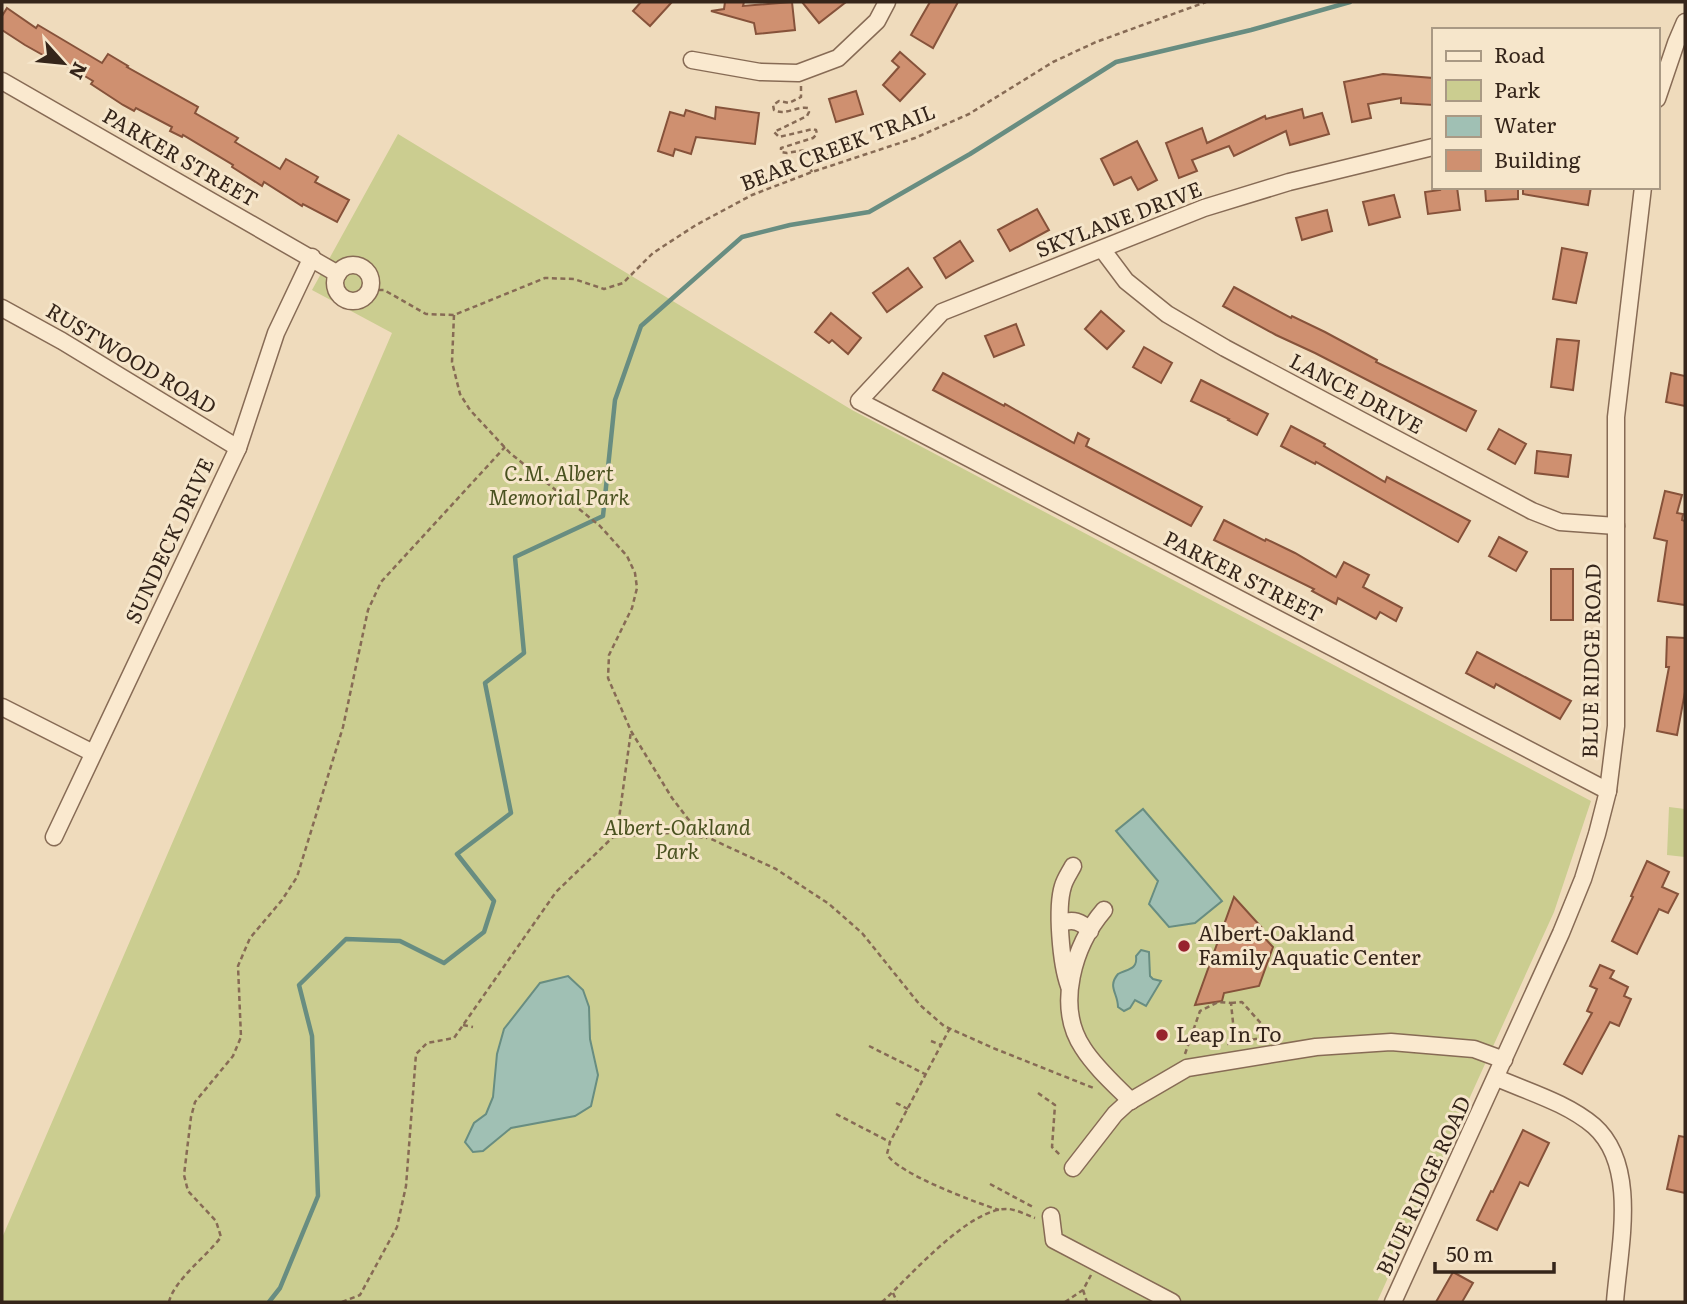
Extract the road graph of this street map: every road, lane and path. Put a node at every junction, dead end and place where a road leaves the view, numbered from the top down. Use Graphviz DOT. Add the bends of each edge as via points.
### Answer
graph roads {
  1 [pos="887,2"];
  2 [pos="1206,2"];
  3 [pos="1685,22"];
  4 [pos="692,60"];
  5 [pos="798,73"];
  6 [pos="2,81"];
  7 [pos="1659,93"];
  8 [pos="1432,147"];
  9 [pos="811,172"];
  10 [pos="1643,189"];
  11 [pos="1102,249"];
  12 [pos="312,257"];
  13 [pos="338,274"];
  14 [pos="370,290"];
  15 [pos="2,308"];
  16 [pos="454,315"];
  17 [pos="859,401"];
  18 [pos="505,447"];
  19 [pos="238,448"];
  20 [pos="1616,526"];
  21 [pos="2,707"];
  22 [pos="631,731"];
  23 [pos="93,753"];
  24 [pos="1608,791"];
  25 [pos="54,837"];
  26 [pos="613,837"];
  27 [pos="709,838"];
  28 [pos="1073,866"];
  29 [pos="1104,910"];
  30 [pos="1061,923"];
  31 [pos="1090,931"];
  32 [pos="1069,987"];
  33 [pos="1231,1003"];
  34 [pos="463,1025"];
  35 [pos="473,1027"];
  36 [pos="950,1028"];
  37 [pos="1273,1036"];
  38 [pos="931,1041"];
  39 [pos="1235,1042"];
  40 [pos="941,1045"];
  41 [pos="869,1046"];
  42 [pos="1504,1059"];
  43 [pos="1187,1068"];
  44 [pos="926,1075"];
  45 [pos="1497,1079"];
  46 [pos="1104,1090"];
  47 [pos="1038,1093"];
  48 [pos="1130,1101"];
  49 [pos="896,1103"];
  50 [pos="908,1109"];
  51 [pos="836,1114"];
  52 [pos="890,1142"];
  53 [pos="1073,1168"];
  54 [pos="990,1184"];
  55 [pos="1033,1207"];
  56 [pos="999,1210"];
  57 [pos="1051,1216"];
  58 [pos="1097,1263"];
  59 [pos="1083,1290"];
  60 [pos="892,1293"];
  61 [pos="169,1302"];
  62 [pos="342,1302"];
  63 [pos="882,1302"];
  64 [pos="897,1302"];
  65 [pos="1065,1302"];
  66 [pos="1087,1302"];
  67 [pos="1172,1302"];
  68 [pos="1393,1302"];
  69 [pos="1615,1302"];
  1 -- 5 [label="street" via="877,21 838,58"];
  2 -- 9 [label="path, BEAR CREEK TRAIL" via="1053,62 969,114 915,138"];
  3 -- 7 [label="street"];
  4 -- 5 [label="street" via="760,72"];
  5 -- 9 [label="path" via="801,97 789,103 779,101 774,110 803,107 809,112 774,132 779,137 816,130 813,138 781,148 786,153 833,149 809,166"];
  6 -- 12 [label="street, PARKER STREET"];
  8 -- 11 [label="street, SKYLANE DRIVE" via="1216,204"];
  9 -- 16 [label="path, BEAR CREEK TRAIL" via="752,195 696,225 653,253 623,283 604,289 574,279 545,278"];
  10 -- 20 [label="street, BLUE RIDGE ROAD" via="1616,417"];
  11 -- 17 [label="street, SKYLANE DRIVE" via="942,312"];
  11 -- 20 [label="street, LANCE DRIVE" via="1126,281 1167,314 1225,348 1532,510 1560,522"];
  12 -- 13 [label="street, PARKER STREET"];
  12 -- 19 [label="street, SUNDECK DRIVE" via="276,333"];
  13 -- 14 [label="street" via="347,265 364,268 371,278"];
  13 -- 14 [label="street" via="337,290 344,298 355,301"];
  14 -- 16 [label="path, BEAR CREEK TRAIL" via="384,290 426,314"];
  15 -- 19 [label="street, RUSTWOOD ROAD"];
  16 -- 18 [label="path" via="452,362 460,394"];
  17 -- 24 [label="street, PARKER STREET"];
  18 -- 22 [label="path" via="600,526 627,556 635,573 637,589 609,655 608,678"];
  18 -- 61 [label="path" via="382,582 368,610 343,727 297,877 250,938 238,966 241,1037 233,1056 195,1102 191,1117 184,1175 188,1191 216,1221 221,1237 171,1292"];
  19 -- 23 [label="street, SUNDECK DRIVE"];
  20 -- 24 [label="street, BLUE RIDGE ROAD" via="1616,726"];
  21 -- 23 [label="street"];
  22 -- 26 [label="path"];
  22 -- 27 [label="path" via="672,798"];
  23 -- 25 [label="street, SUNDECK DRIVE"];
  24 -- 42 [label="street, BLUE RIDGE ROAD" via="1583,879"];
  26 -- 27 [label="path" via="667,833"];
  26 -- 34 [label="path" via="556,892"];
  27 -- 36 [label="path" via="776,869 829,904 862,933 920,1005"];
  28 -- 30 [label="street" via="1063,887"];
  29 -- 31 [label="street"];
  30 -- 31 [label="street" via="1079,922"];
  30 -- 32 [label="street"];
  31 -- 32 [label="street"];
  32 -- 48 [label="street" via="1074,1032 1082,1048"];
  33 -- 37 [label="path" via="1242,1002"];
  33 -- 39 [label="path"];
  33 -- 43 [label="path" via="1217,1002 1200,1011 1185,1050"];
  34 -- 35 [label="path"];
  34 -- 62 [label="path" via="454,1038 427,1043 416,1054 406,1186 397,1227 360,1294"];
  36 -- 40 [label="path"];
  36 -- 46 [label="path" via="1084,1086"];
  38 -- 40 [label="path"];
  40 -- 44 [label="path"];
  41 -- 44 [label="path"];
  42 -- 43 [label="street" via="1474,1049 1391,1042 1316,1047"];
  42 -- 45 [label="street, BLUE RIDGE ROAD"];
  43 -- 48 [label="street"];
  44 -- 50 [label="path"];
  45 -- 68 [label="street, BLUE RIDGE ROAD"];
  45 -- 69 [label="street" via="1562,1105 1609,1143 1623,1185"];
  47 -- 53 [label="path" via="1055,1105 1052,1147"];
  48 -- 53 [label="street"];
  49 -- 50 [label="path"];
  50 -- 52 [label="path"];
  51 -- 52 [label="path"];
  52 -- 56 [label="path" via="890,1161"];
  54 -- 55 [label="path"];
  56 -- 57 [label="path" via="1011,1209 1038,1219"];
  56 -- 60 [label="path" via="972,1221"];
  57 -- 58 [label="street" via="1054,1240"];
  58 -- 59 [label="path"];
  58 -- 67 [label="street"];
  59 -- 65 [label="path"];
  59 -- 66 [label="path"];
  60 -- 63 [label="path"];
  60 -- 64 [label="path"];
}
